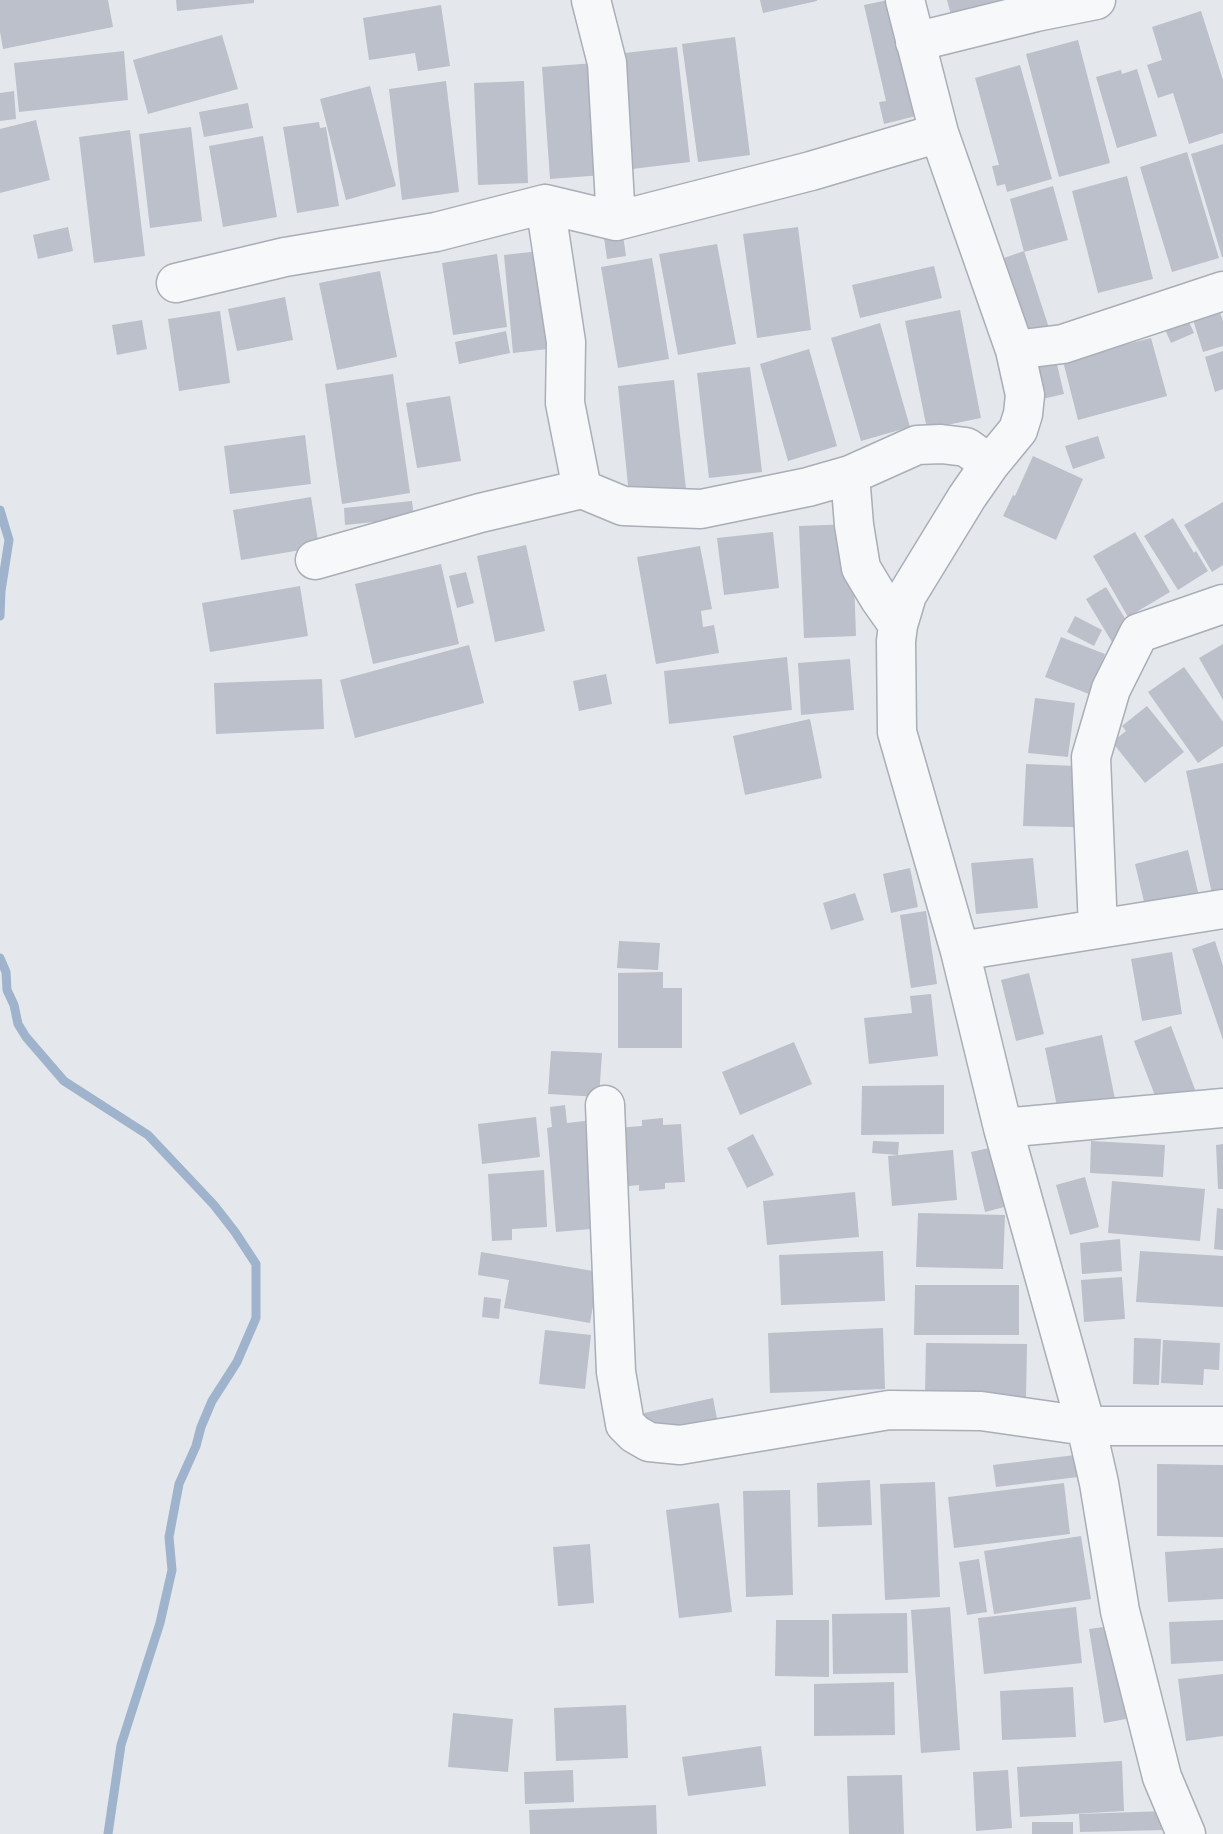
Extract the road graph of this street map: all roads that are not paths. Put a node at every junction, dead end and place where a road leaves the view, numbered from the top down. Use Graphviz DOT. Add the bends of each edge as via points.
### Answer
graph roads {
  1 [pos="591,0"];
  2 [pos="905,0"];
  3 [pos="1096,0"];
  4 [pos="915,42"];
  5 [pos="939,133"];
  6 [pos="545,204"];
  7 [pos="616,221"];
  8 [pos="176,283"];
  9 [pos="1223,291"];
  10 [pos="1015,350"];
  11 [pos="990,464"];
  12 [pos="850,475"];
  13 [pos="582,489"];
  14 [pos="315,560"];
  15 [pos="1223,604"];
  16 [pos="898,625"];
  17 [pos="1223,908"];
  18 [pos="1098,929"];
  19 [pos="960,951"];
  20 [pos="605,1105"];
  21 [pos="1223,1108"];
  22 [pos="1003,1128"];
  23 [pos="1086,1426"];
  24 [pos="1223,1426"];
  25 [pos="1186,1834"];
  1 -- 7 [label="street" via="607,63"];
  2 -- 4 [label="street"];
  3 -- 4 [label="street"];
  4 -- 5 [label="street"];
  5 -- 7 [label="street"];
  5 -- 10 [label="street"];
  6 -- 7 [label="street"];
  6 -- 8 [label="street" via="436,232 285,257"];
  6 -- 13 [label="street" via="566,342 565,402"];
  9 -- 10 [label="street" via="1063,344"];
  10 -- 11 [label="street" via="1025,396 1023,414 1018,429"];
  11 -- 12 [label="street" via="966,447 940,444 917,446"];
  11 -- 16 [label="street" via="907,595"];
  12 -- 13 [label="street" via="701,509 623,506"];
  12 -- 16 [label="street" via="861,568"];
  13 -- 14 [label="street"];
  15 -- 18 [label="street" via="1139,634 1111,689 1091,757"];
  16 -- 19 [label="street" via="897,732"];
  17 -- 18 [label="street"];
  18 -- 19 [label="street"];
  19 -- 22 [label="street"];
  20 -- 23 [label="street" via="616,1372 625,1424 635,1434 649,1442 680,1445 888,1410 981,1410"];
  21 -- 22 [label="street"];
  22 -- 23 [label="street"];
  23 -- 24 [label="street"];
  23 -- 25 [label="street" via="1120,1611 1162,1777"];
}
